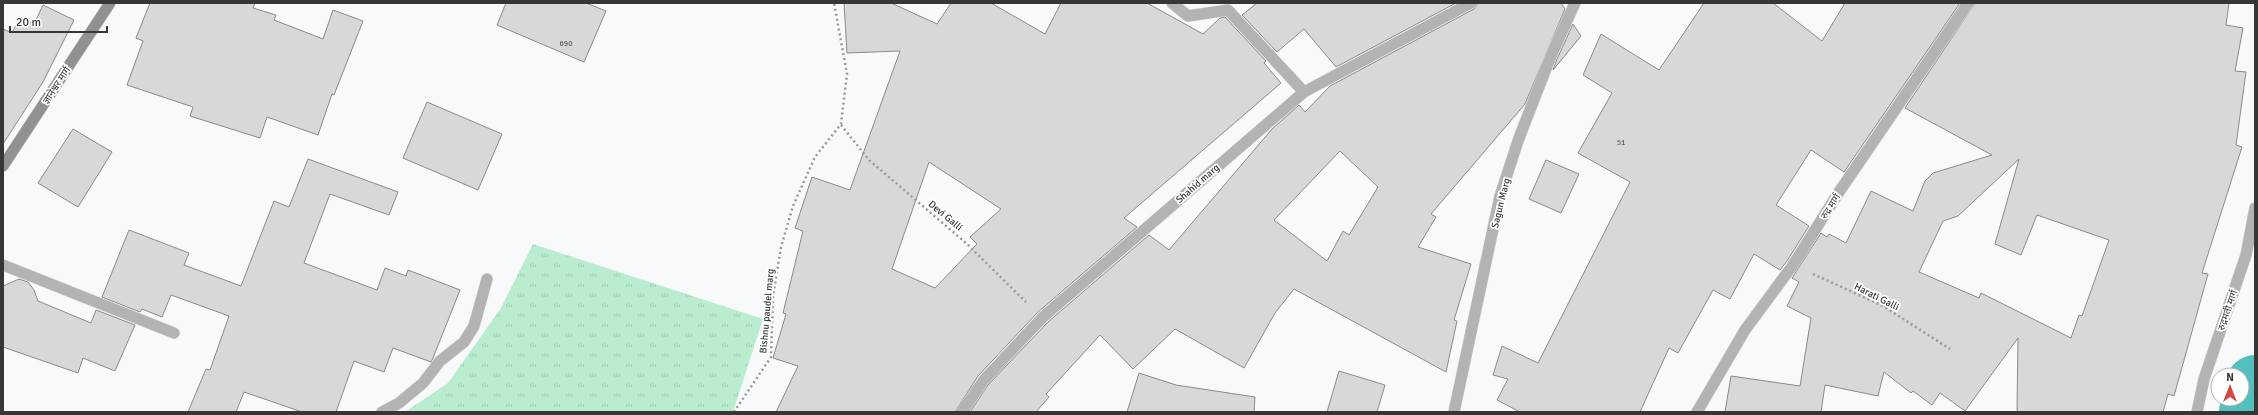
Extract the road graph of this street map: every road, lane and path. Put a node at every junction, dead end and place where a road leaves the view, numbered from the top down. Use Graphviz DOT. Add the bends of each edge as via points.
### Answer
graph roads {
  1 [pos="110,3"];
  2 [pos="834,3"];
  3 [pos="1172,3"];
  4 [pos="1471,3"];
  5 [pos="1575,3"];
  6 [pos="1968,3"];
  7 [pos="1304,92"];
  8 [pos="841,124"];
  9 [pos="3,166"];
  10 [pos="2255,208"];
  11 [pos="3,265"];
  12 [pos="1793,265"];
  13 [pos="487,279"];
  14 [pos="1043,317"];
  15 [pos="174,333"];
  16 [pos="1950,349"];
  17 [pos="382,412"];
  18 [pos="734,412"];
  19 [pos="962,412"];
  20 [pos="1454,412"];
  21 [pos="1696,412"];
  22 [pos="2197,412"];
  1 -- 9 [label="main road, ज्ञानेश्वर मार्ग"];
  2 -- 8 [label="path" via="847,74"];
  3 -- 7 [label="street" via="1188,16 1228,10"];
  4 -- 7 [label="street, Shahid marg"];
  5 -- 20 [label="street, Sagun Marg" via="1519,138 1500,196"];
  6 -- 12 [label="street, रुद्र मार्ग" via="1839,192"];
  7 -- 14 [label="street, Shahid marg"];
  8 -- 14 [label="path, Devi Galli" via="869,160 966,243"];
  8 -- 18 [label="path, Bishnu paudel marg" via="815,157 793,206 781,247 773,296 771,357"];
  10 -- 22 [label="street, रुद्रमती मार्ग" via="2246,255 2204,380"];
  11 -- 15 [label="street"];
  12 -- 16 [label="path, Harati Galli" via="1883,306"];
  12 -- 21 [label="street, रुद्र मार्ग" via="1745,330"];
  13 -- 17 [label="street" via="474,326 464,342 440,361 423,383 399,403"];
  14 -- 19 [label="street, Shahid marg" via="983,381"];
}
